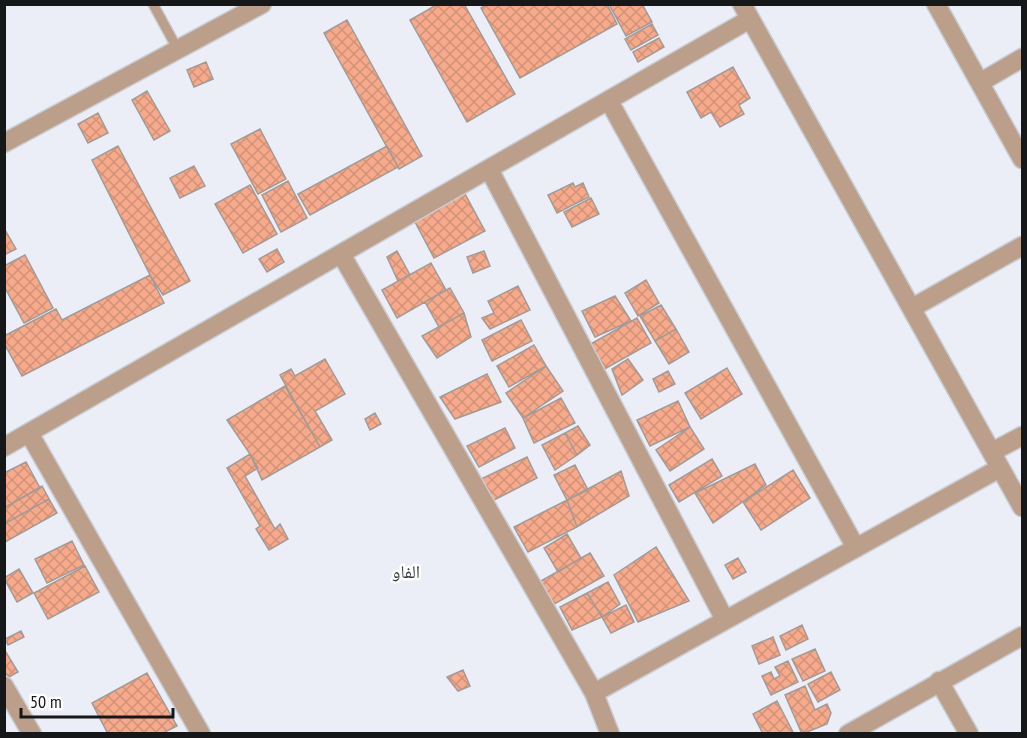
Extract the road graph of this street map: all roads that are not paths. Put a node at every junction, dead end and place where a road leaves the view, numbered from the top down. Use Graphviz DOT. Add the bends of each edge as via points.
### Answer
graph roads {
  1 [pos="153,4"];
  2 [pos="262,4"];
  3 [pos="936,4"];
  4 [pos="746,12"];
  5 [pos="178,50"];
  6 [pos="1023,58"];
  7 [pos="981,82"];
  8 [pos="609,101"];
  9 [pos="4,143"];
  10 [pos="1023,159"];
  11 [pos="489,169"];
  12 [pos="1023,246"];
  13 [pos="341,254"];
  14 [pos="912,309"];
  15 [pos="29,433"];
  16 [pos="1023,436"];
  17 [pos="4,447"];
  18 [pos="996,460"];
  19 [pos="1023,507"];
  20 [pos="856,548"];
  21 [pos="725,620"];
  22 [pos="1023,636"];
  23 [pos="939,681"];
  24 [pos="4,686"];
  25 [pos="594,693"];
  26 [pos="32,734"];
  27 [pos="201,734"];
  28 [pos="610,734"];
  29 [pos="848,734"];
  30 [pos="969,734"];
  1 -- 5 [label="lane"];
  2 -- 5 [label="street"];
  3 -- 7 [label="street"];
  4 -- 8 [label="street"];
  4 -- 14 [label="street"];
  5 -- 9 [label="street"];
  6 -- 7 [label="street"];
  7 -- 10 [label="street"];
  8 -- 11 [label="street"];
  8 -- 20 [label="street"];
  11 -- 13 [label="street"];
  11 -- 21 [label="street"];
  12 -- 14 [label="street"];
  13 -- 15 [label="street"];
  13 -- 25 [label="street"];
  14 -- 18 [label="street"];
  15 -- 17 [label="street"];
  15 -- 27 [label="street"];
  16 -- 18 [label="street"];
  18 -- 19 [label="street"];
  18 -- 20 [label="street"];
  20 -- 21 [label="street"];
  21 -- 25 [label="street"];
  22 -- 23 [label="street"];
  23 -- 29 [label="street"];
  23 -- 30 [label="street"];
  24 -- 26 [label="street"];
  25 -- 28 [label="street"];
}
